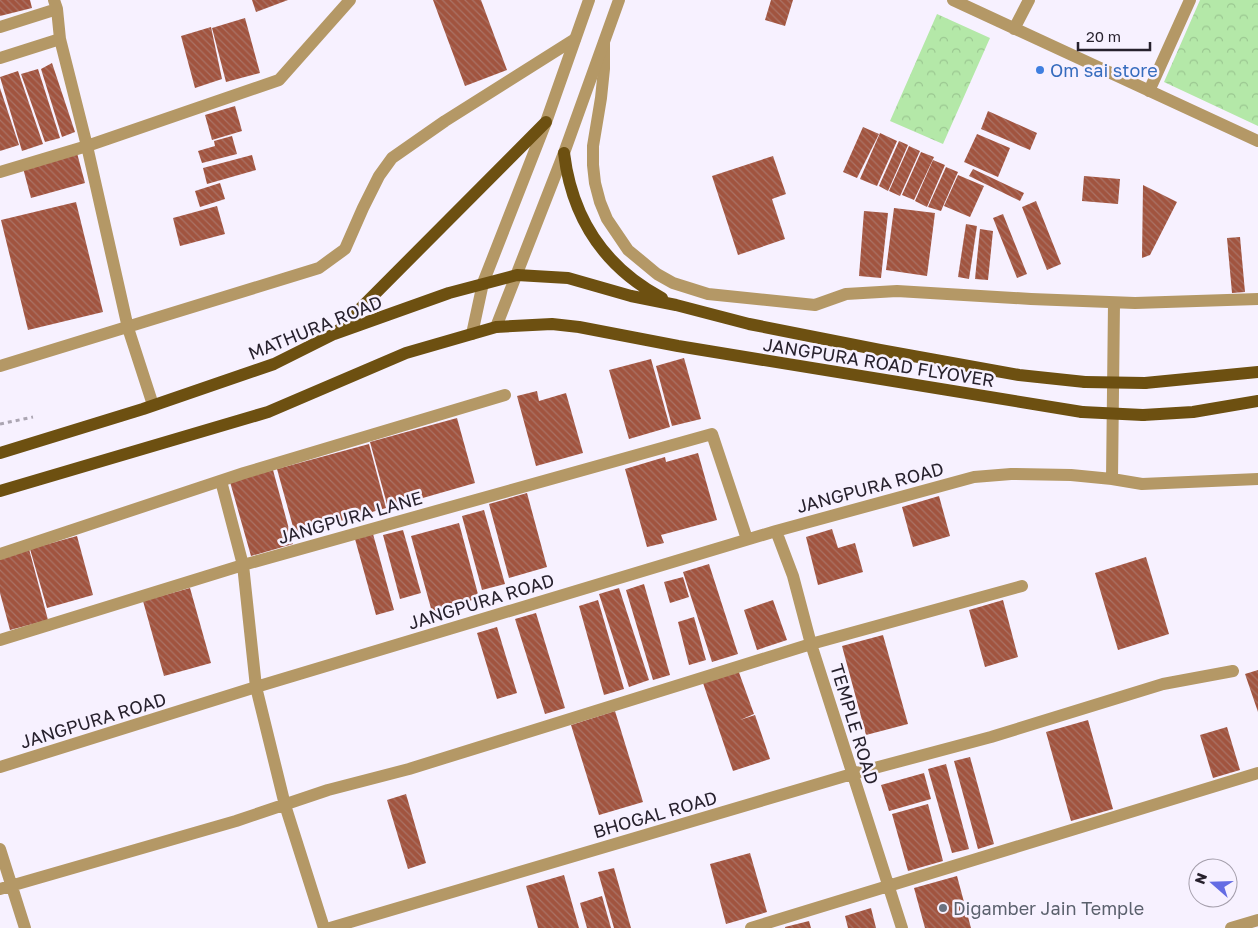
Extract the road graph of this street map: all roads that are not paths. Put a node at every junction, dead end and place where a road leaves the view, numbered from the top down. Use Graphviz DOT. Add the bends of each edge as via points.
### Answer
graph roads {
  1 [pos="350,0"];
  2 [pos="589,0"];
  3 [pos="619,0"];
  4 [pos="953,0"];
  5 [pos="1029,0"];
  6 [pos="1190,0"];
  7 [pos="55,5"];
  8 [pos="0,26"];
  9 [pos="1014,30"];
  10 [pos="60,39"];
  11 [pos="604,39"];
  12 [pos="576,40"];
  13 [pos="0,58"];
  14 [pos="1149,91"];
  15 [pos="546,122"];
  16 [pos="1258,141"];
  17 [pos="88,146"];
  18 [pos="564,153"];
  19 [pos="0,172"];
  20 [pos="517,275"];
  21 [pos="483,284"];
  22 [pos="1258,299"];
  23 [pos="1114,303"];
  24 [pos="676,305"];
  25 [pos="496,327"];
  26 [pos="128,328"];
  27 [pos="334,334"];
  28 [pos="472,334"];
  29 [pos="0,366"];
  30 [pos="1258,372"];
  31 [pos="505,395"];
  32 [pos="1258,401"];
  33 [pos="153,406"];
  34 [pos="0,453"];
  35 [pos="1112,479"];
  36 [pos="1258,479"];
  37 [pos="221,481"];
  38 [pos="0,491"];
  39 [pos="776,531"];
  40 [pos="747,539"];
  41 [pos="0,554"];
  42 [pos="243,565"];
  43 [pos="1022,586"];
  44 [pos="0,640"];
  45 [pos="811,644"];
  46 [pos="1233,670"];
  47 [pos="256,687"];
  48 [pos="0,767"];
  49 [pos="1258,773"];
  50 [pos="852,774"];
  51 [pos="285,805"];
  52 [pos="0,849"];
  53 [pos="13,886"];
  54 [pos="888,886"];
  55 [pos="0,889"];
  56 [pos="1258,920"];
  57 [pos="25,928"];
  58 [pos="324,928"];
  59 [pos="330,928"];
  60 [pos="751,928"];
  61 [pos="902,928"];
  62 [pos="1231,928"];
  1 -- 17 [label="street" via="279,80"];
  2 -- 12 [label="street"];
  3 -- 11 [label="street"];
  4 -- 9 [label="street"];
  5 -- 9 [label="street"];
  6 -- 14 [label="street"];
  7 -- 8 [label="street"];
  7 -- 10 [label="street"];
  9 -- 14 [label="street"];
  10 -- 13 [label="street"];
  10 -- 17 [label="street"];
  11 -- 18 [label="street"];
  11 -- 23 [label="street" via="604,69 593,146 595,183 600,202 607,219 628,250 656,274 673,283 708,294 815,305 846,294 897,291"];
  12 -- 15 [label="street"];
  12 -- 26 [label="street" via="392,158 379,176 345,249 329,262 319,268"];
  14 -- 16 [label="street"];
  15 -- 21 [label="street"];
  15 -- 27 [label="main road"];
  17 -- 19 [label="street"];
  17 -- 26 [label="street"];
  18 -- 20 [label="street"];
  18 -- 24 [label="main road" via="575,202 598,245 633,281"];
  20 -- 21 [label="main road, MATHURA ROAD"];
  20 -- 24 [label="main road, MATHURA ROAD" via="568,278"];
  20 -- 25 [label="street"];
  21 -- 27 [label="main road, MATHURA ROAD"];
  21 -- 28 [label="street"];
  22 -- 23 [label="street"];
  23 -- 35 [label="street"];
  24 -- 30 [label="main road, JANGPURA ROAD FLYOVER, bridge" via="749,324 890,352 1085,382 1145,383"];
  25 -- 28 [label="main road"];
  25 -- 32 [label="main road, JANGPURA ROAD FLYOVER, bridge" via="552,324 579,327 1082,412 1143,415 1193,412"];
  26 -- 29 [label="street"];
  26 -- 33 [label="street"];
  27 -- 33 [label="main road, MATHURA ROAD" via="274,364"];
  28 -- 38 [label="main road" via="406,353 268,412"];
  31 -- 37 [label="street"];
  33 -- 34 [label="main road, MATHURA ROAD"];
  35 -- 36 [label="street, JANGPURA ROAD" via="1142,484"];
  35 -- 39 [label="street, JANGPURA ROAD" via="1011,474 974,477"];
  37 -- 41 [label="street"];
  37 -- 42 [label="street"];
  39 -- 40 [label="street, JANGPURA ROAD"];
  39 -- 45 [label="street, TEMPLE ROAD" via="793,576"];
  40 -- 42 [label="street, JANGPURA LANE" via="712,434"];
  40 -- 47 [label="street, JANGPURA ROAD"];
  42 -- 44 [label="street, JANGPURA LANE"];
  42 -- 47 [label="street"];
  43 -- 45 [label="street"];
  45 -- 50 [label="street, TEMPLE ROAD"];
  45 -- 51 [label="street"];
  46 -- 50 [label="street, BHOGAL ROAD" via="1163,684 992,737"];
  47 -- 48 [label="street, JANGPURA ROAD"];
  47 -- 51 [label="street"];
  49 -- 54 [label="street"];
  50 -- 54 [label="street, TEMPLE ROAD"];
  50 -- 59 [label="street, BHOGAL ROAD"];
  51 -- 53 [label="street"];
  51 -- 58 [label="street"];
  52 -- 53 [label="street"];
  53 -- 55 [label="street"];
  53 -- 57 [label="street"];
  54 -- 60 [label="street"];
  54 -- 61 [label="street, TEMPLE ROAD"];
  56 -- 62 [label="street"];
}
